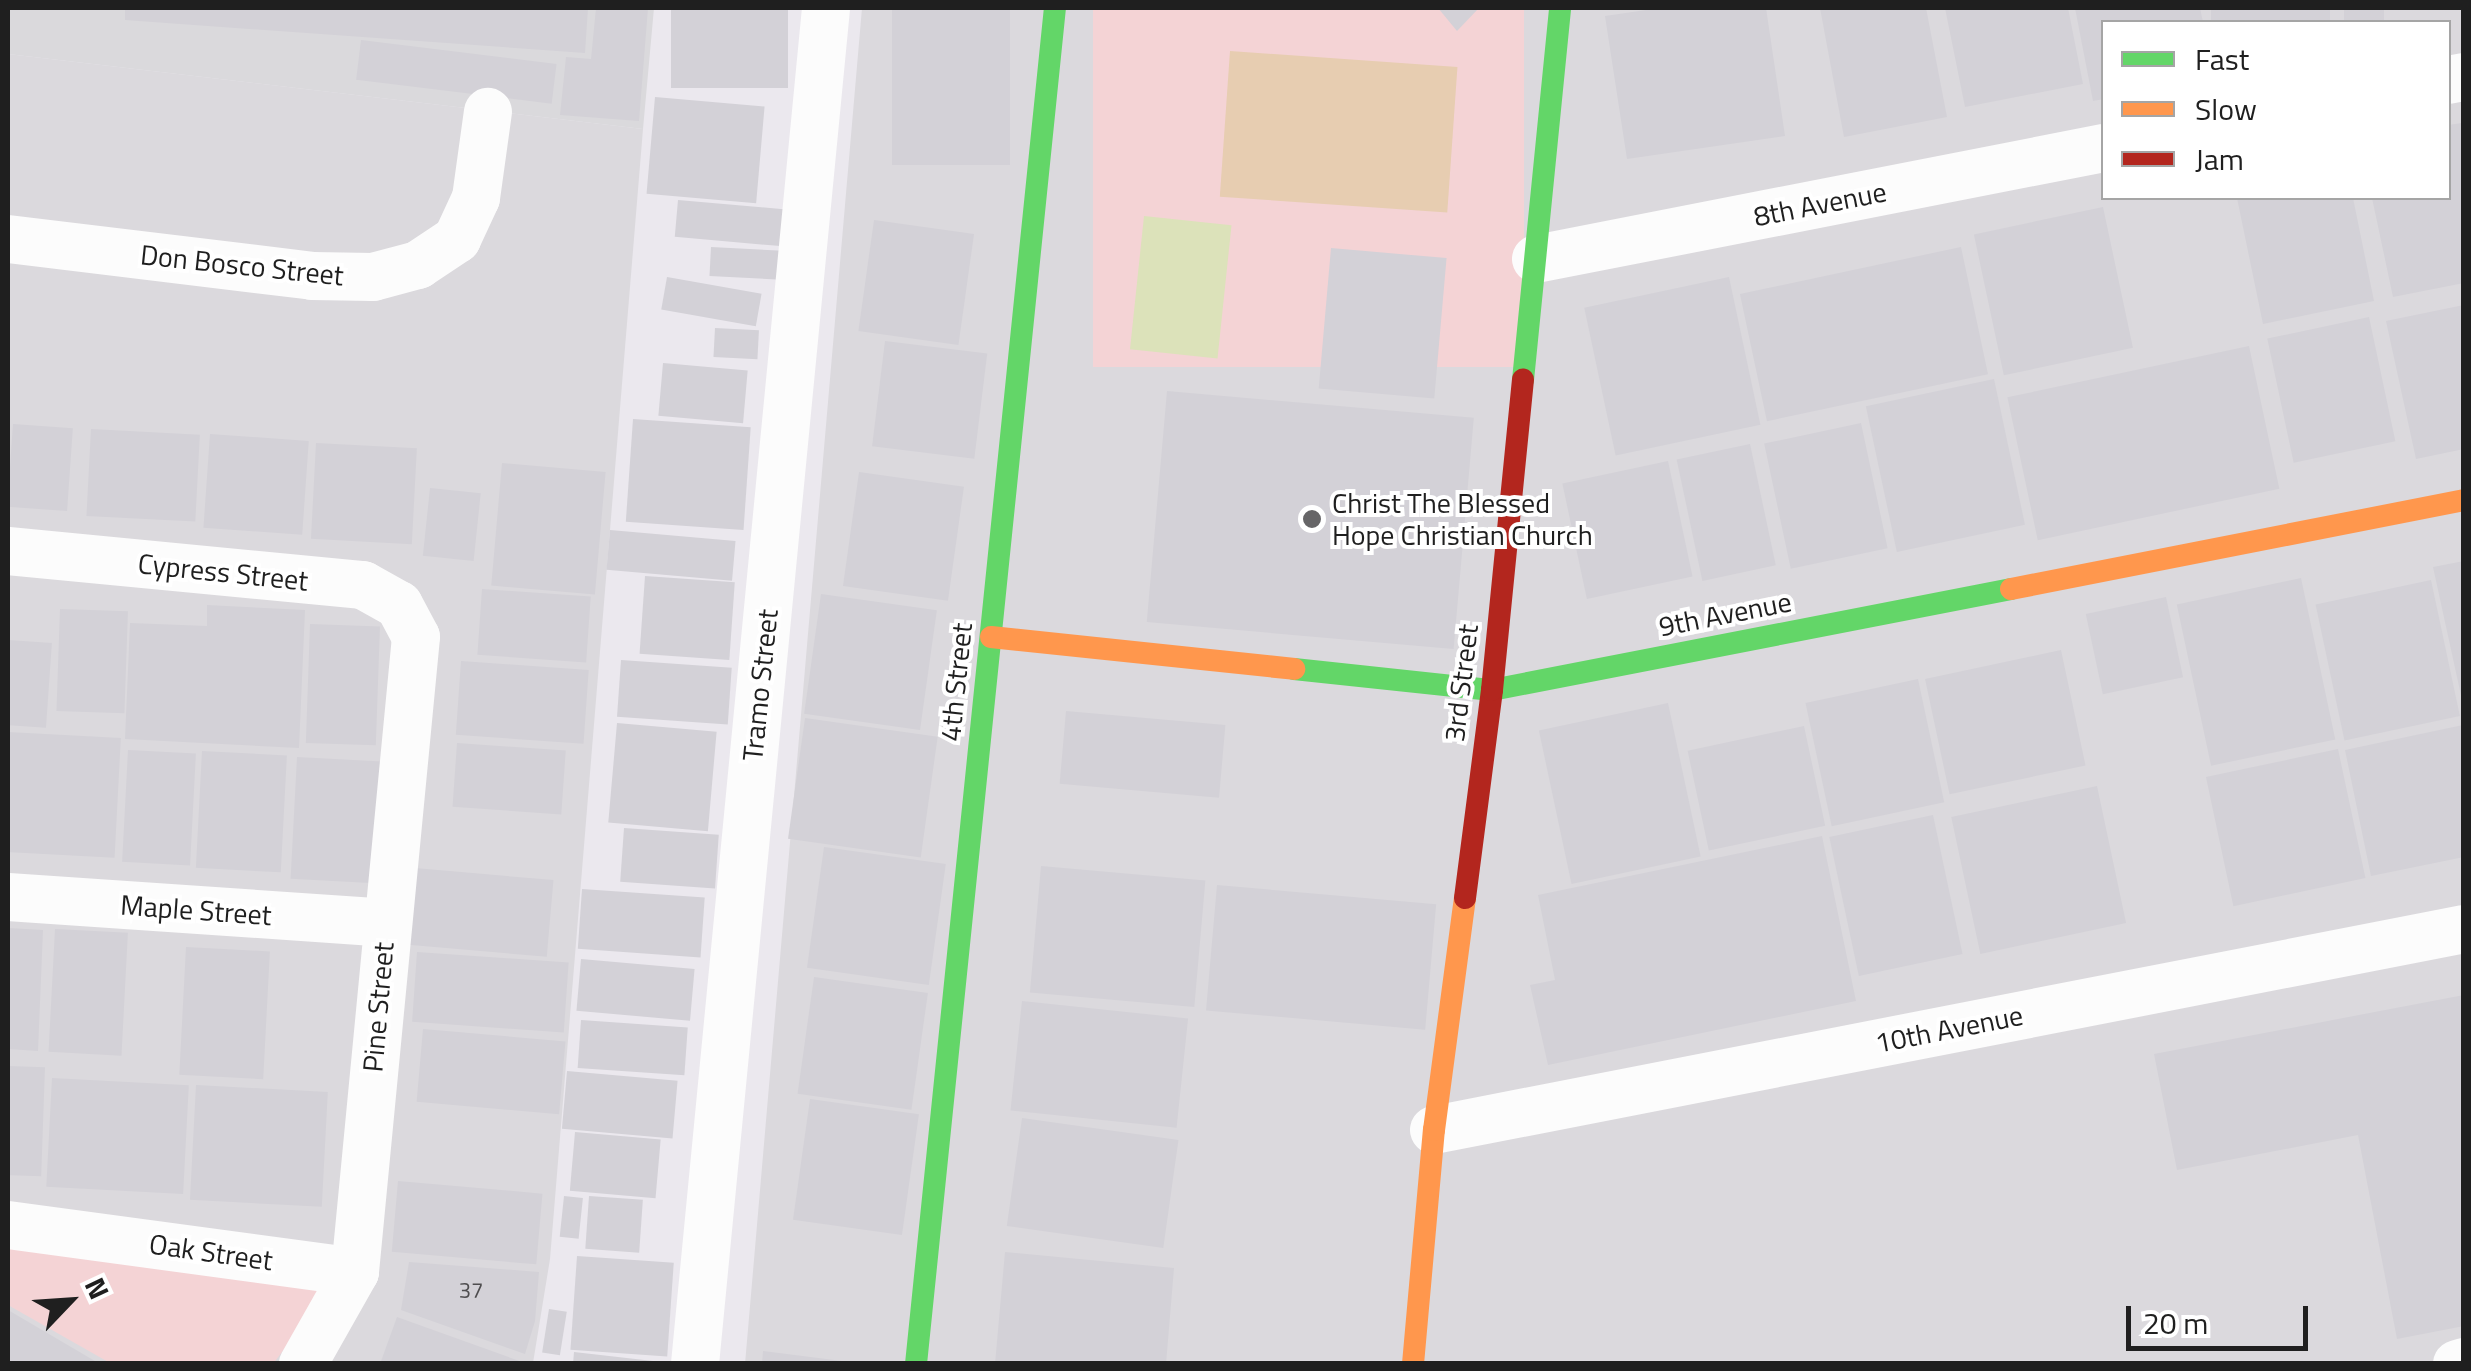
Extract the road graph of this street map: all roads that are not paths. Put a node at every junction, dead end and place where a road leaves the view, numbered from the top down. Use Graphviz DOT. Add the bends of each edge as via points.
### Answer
graph roads {
  1 [pos="826,8"];
  2 [pos="1055,8"];
  3 [pos="1560,8"];
  4 [pos="488,112"];
  5 [pos="2101,149"];
  6 [pos="8,239"];
  7 [pos="1536,260"];
  8 [pos="2464,500"];
  9 [pos="8,550"];
  10 [pos="416,637"];
  11 [pos="991,637"];
  12 [pos="1492,690"];
  13 [pos="8,896"];
  14 [pos="386,922"];
  15 [pos="2464,929"];
  16 [pos="1434,1130"];
  17 [pos="8,1225"];
  18 [pos="356,1272"];
  19 [pos="302,1364"];
  20 [pos="695,1364"];
  21 [pos="916,1364"];
  22 [pos="1413,1364"];
  1 -- 20 [label="street, Tramo Street"];
  2 -- 11 [label="street, 4th Street"];
  3 -- 7 [label="street, 3rd Street"];
  4 -- 6 [label="street, Don Bosco Street" via="476,198 457,239 418,265 374,277 312,276"];
  5 -- 7 [label="street, 8th Avenue"];
  7 -- 12 [label="street, 3rd Street"];
  8 -- 12 [label="street, 9th Avenue"];
  9 -- 10 [label="street, Cypress Street" via="362,585 399,605"];
  10 -- 14 [label="street, Pine Street"];
  11 -- 12 [label="street, 9th Avenue"];
  11 -- 21 [label="street, 4th Street"];
  12 -- 16 [label="street, 3rd Street"];
  13 -- 14 [label="street, Maple Street"];
  14 -- 18 [label="street, Pine Street"];
  15 -- 16 [label="street, 10th Avenue"];
  16 -- 22 [label="street, 3rd Street"];
  17 -- 18 [label="street, Oak Street"];
  18 -- 19 [label="street, Pine Street"];
}
